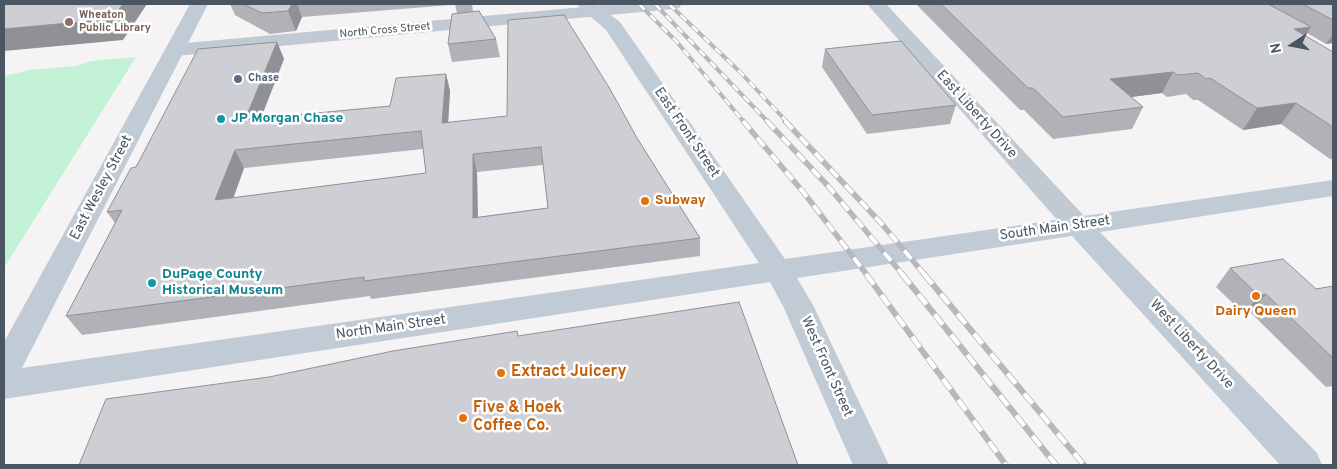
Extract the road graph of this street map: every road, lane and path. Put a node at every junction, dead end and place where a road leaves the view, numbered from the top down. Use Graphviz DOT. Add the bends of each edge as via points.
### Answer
graph roads {
  1 [pos="199,4"];
  2 [pos="673,4"];
  3 [pos="876,4"];
  4 [pos="590,8"];
  5 [pos="175,50"];
  6 [pos="1333,188"];
  7 [pos="1077,226"];
  8 [pos="778,270"];
  9 [pos="4,372"];
  10 [pos="4,385"];
  11 [pos="871,465"];
  12 [pos="1304,465"];
  1 -- 5 [label="street, East Wesley Street"];
  2 -- 4 [label="street, North Cross Street"];
  3 -- 7 [label="street, East Liberty Drive"];
  4 -- 5 [label="street, North Cross Street"];
  4 -- 8 [label="street, East Front Street" via="613,26"];
  5 -- 9 [label="street, East Wesley Street"];
  6 -- 7 [label="street, South Main Street"];
  7 -- 8 [label="street, South Main Street"];
  7 -- 12 [label="street, West Liberty Drive"];
  8 -- 10 [label="street, North Main Street"];
  8 -- 11 [label="street, West Front Street" via="798,305"];
}
